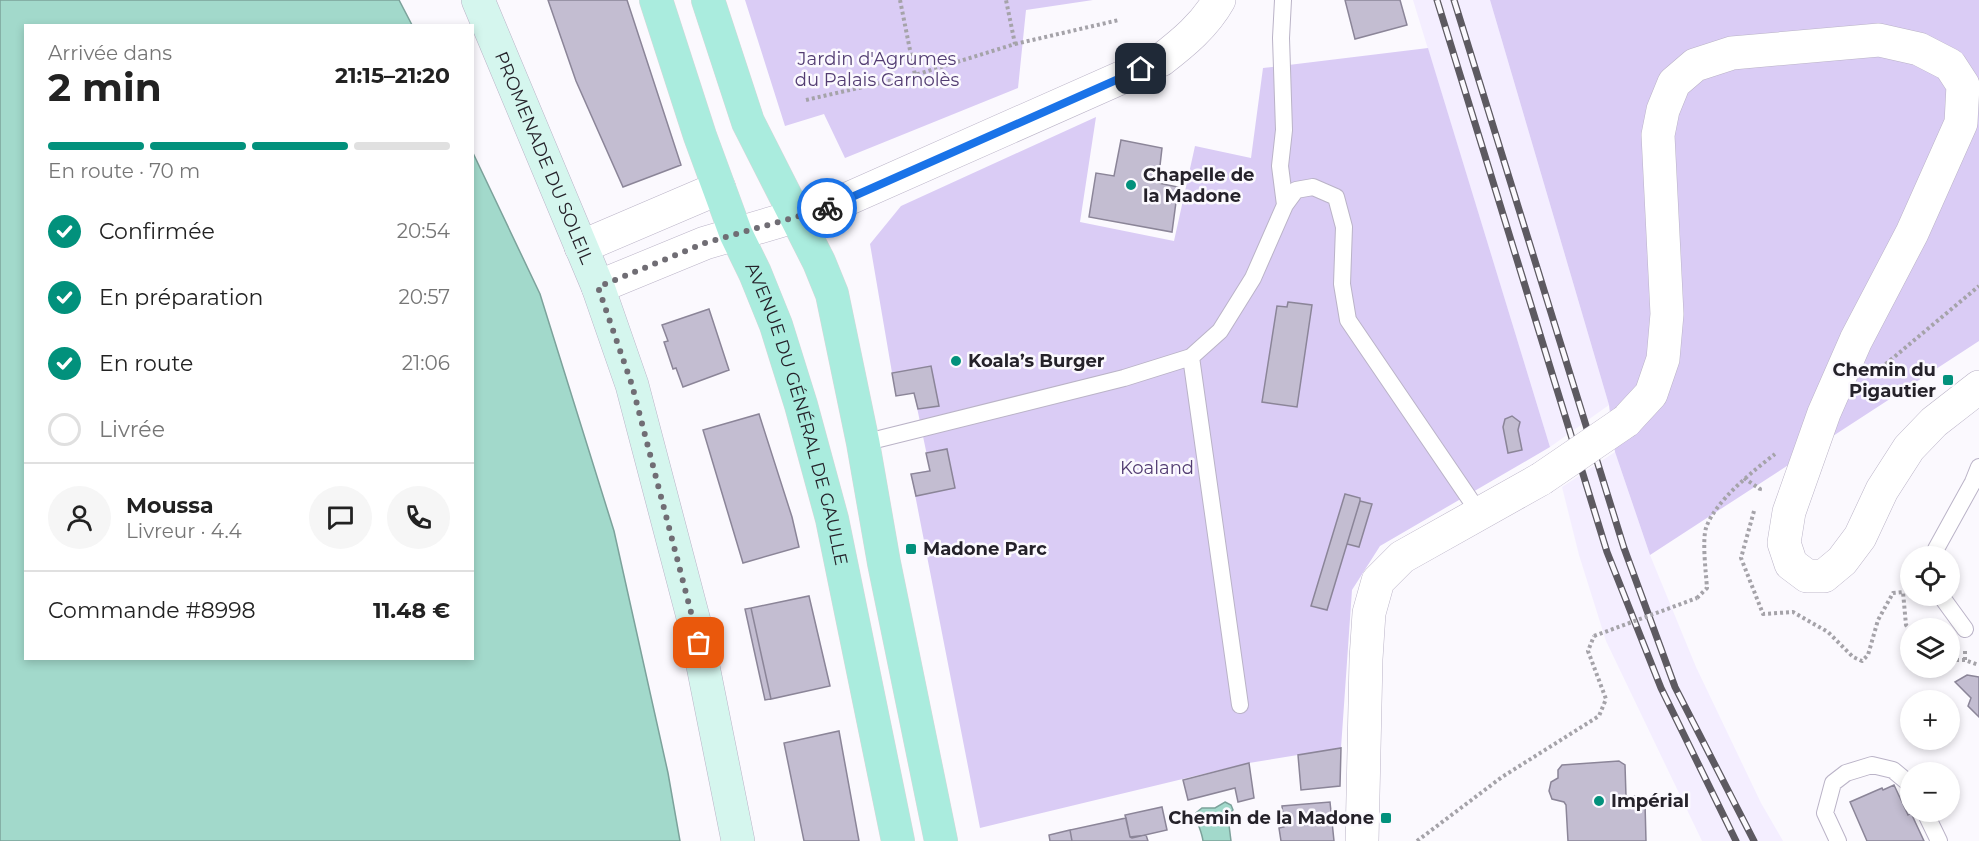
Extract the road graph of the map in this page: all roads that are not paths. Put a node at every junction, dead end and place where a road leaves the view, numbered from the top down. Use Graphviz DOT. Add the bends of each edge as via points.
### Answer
graph roads {
  1 [pos="478,0"];
  2 [pos="656,0"];
  3 [pos="708,0"];
  4 [pos="1219,0"];
  5 [pos="1283,0"];
  6 [pos="719,188"];
  7 [pos="1285,205"];
  8 [pos="796,217"];
  9 [pos="736,234"];
  10 [pos="581,248"];
  11 [pos="598,287"];
  12 [pos="1191,357"];
  13 [pos="1979,387"];
  14 [pos="863,443"];
  15 [pos="1979,467"];
  16 [pos="1480,514"];
  17 [pos="1938,546"];
  18 [pos="1948,606"];
  19 [pos="1965,629"];
  20 [pos="1240,705"];
  21 [pos="1900,776"];
  22 [pos="1930,822"];
  23 [pos="738,841"];
  24 [pos="898,841"];
  25 [pos="941,841"];
  26 [pos="1362,841"];
  27 [pos="1838,841"];
  28 [pos="1939,841"];
  1 -- 10 [label="street, PROMENADE DU SOLEIL"];
  2 -- 6 [label="main road, AVENUE DU GÉNÉRAL DE GAULLE"];
  3 -- 8 [label="main road" via="748,123"];
  4 -- 8 [label="street" via="1189,38 1161,60 834,206"];
  5 -- 7 [label="lane" via="1281,166"];
  6 -- 9 [label="main road, AVENUE DU GÉNÉRAL DE GAULLE"];
  6 -- 10 [label="street"];
  7 -- 12 [label="lane" via="1253,278 1220,331"];
  7 -- 16 [label="lane" via="1296,190 1313,187 1336,197 1344,227 1342,284 1348,320"];
  8 -- 9 [label="street"];
  8 -- 14 [label="main road" via="832,294"];
  9 -- 11 [label="street"];
  9 -- 24 [label="main road, AVENUE DU GÉNÉRAL DE GAULLE" via="776,325 832,519"];
  10 -- 11 [label="street, PROMENADE DU SOLEIL"];
  11 -- 23 [label="street, PROMENADE DU SOLEIL" via="632,385 691,610"];
  12 -- 14 [label="lane" via="1112,381"];
  12 -- 20 [label="lane"];
  13 -- 16 [label="street, bridge" via="1934,422 1909,448 1882,490 1860,537 1842,561 1824,576 1807,576 1791,564 1784,543 1789,512 1824,413 1961,123 1963,85 1950,65 1919,49 1879,40 1732,53 1695,64 1674,83 1663,110 1658,135 1666,314 1663,359 1651,394 1626,421 1541,479"];
  14 -- 25 [label="main road"];
  15 -- 17 [label="lane"];
  16 -- 26 [label="street" via="1402,557 1378,581 1369,613 1366,659"];
  18 -- 19 [label="lane"];
  21 -- 27 [label="lane" via="1872,765 1846,773 1833,783 1825,813"];
  22 -- 28 [label="lane"];
}
